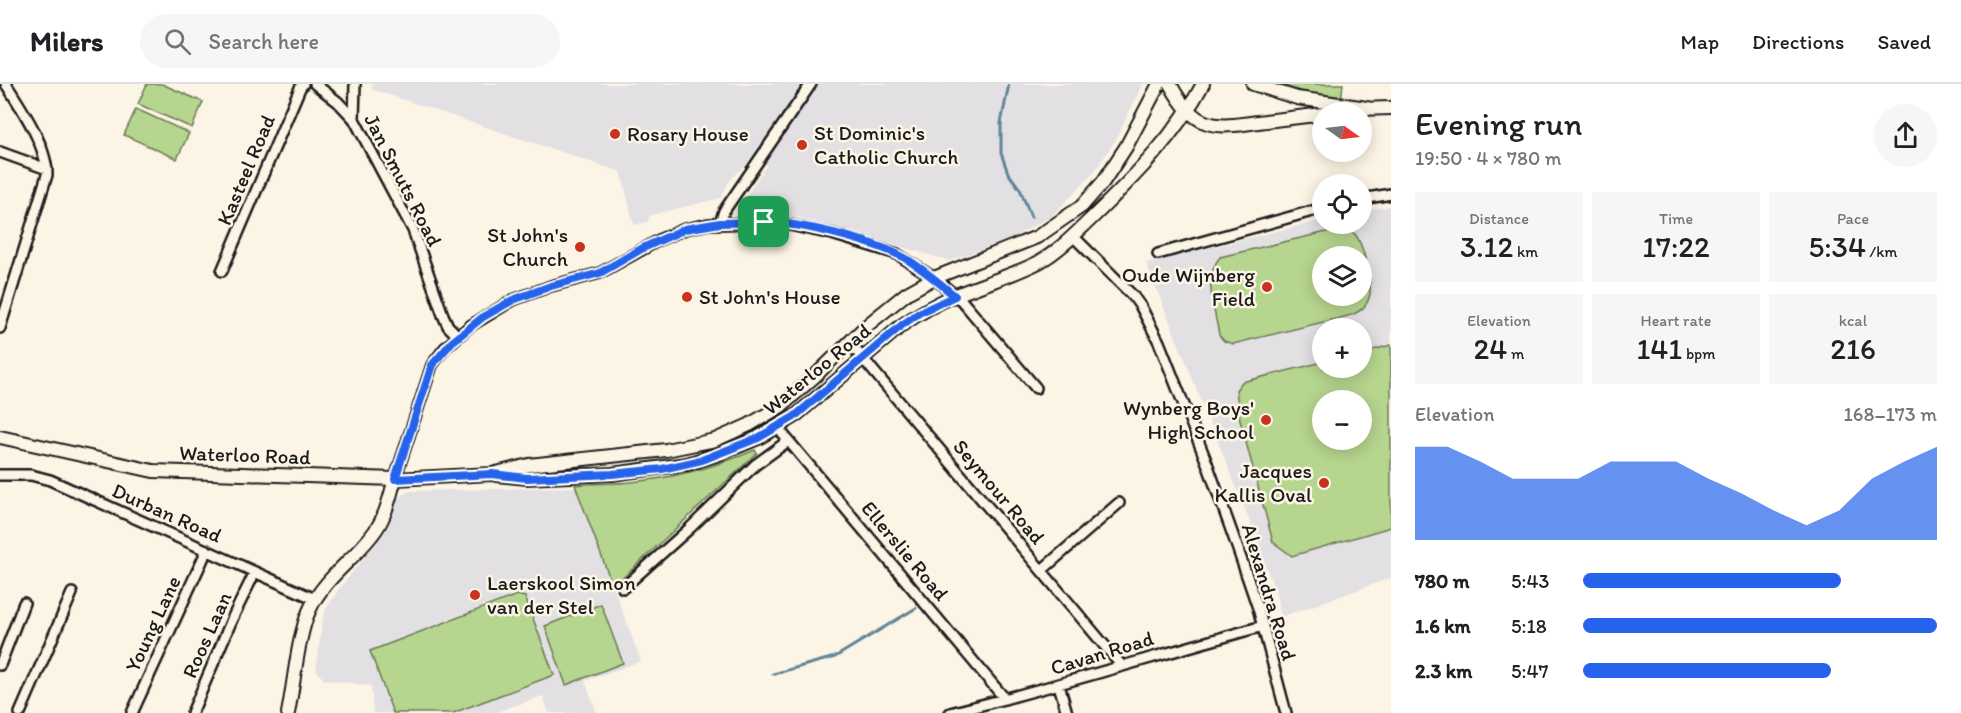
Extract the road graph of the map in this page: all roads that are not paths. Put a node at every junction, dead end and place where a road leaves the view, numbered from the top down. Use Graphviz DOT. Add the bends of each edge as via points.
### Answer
graph roads {
  1 [pos="6,84"];
  2 [pos="303,84"];
  3 [pos="315,84"];
  4 [pos="355,84"];
  5 [pos="811,84"];
  6 [pos="1159,84"];
  7 [pos="1169,84"];
  8 [pos="1203,84"];
  9 [pos="1253,84"];
  10 [pos="1267,84"];
  11 [pos="1278,93"];
  12 [pos="1315,102"];
  13 [pos="1372,108"];
  14 [pos="1391,108"];
  15 [pos="1188,110"];
  16 [pos="1312,115"];
  17 [pos="354,119"];
  18 [pos="0,152"];
  19 [pos="1114,168"];
  20 [pos="47,169"];
  21 [pos="1391,194"];
  22 [pos="1372,197"];
  23 [pos="1312,211"];
  24 [pos="720,223"];
  25 [pos="1074,236"];
  26 [pos="1158,254"];
  27 [pos="222,271"];
  28 [pos="934,278"];
  29 [pos="955,296"];
  30 [pos="0,328"];
  31 [pos="458,336"];
  32 [pos="849,342"];
  33 [pos="863,358"];
  34 [pos="1036,388"];
  35 [pos="777,427"];
  36 [pos="0,437"];
  37 [pos="788,441"];
  38 [pos="492,474"];
  39 [pos="0,475"];
  40 [pos="395,479"];
  41 [pos="1119,503"];
  42 [pos="207,550"];
  43 [pos="1042,570"];
  44 [pos="255,572"];
  45 [pos="623,588"];
  46 [pos="72,593"];
  47 [pos="315,598"];
  48 [pos="24,603"];
  49 [pos="1263,626"];
  50 [pos="0,665"];
  51 [pos="1121,665"];
  52 [pos="1059,685"];
  53 [pos="1005,699"];
  54 [pos="20,713"];
  55 [pos="132,713"];
  56 [pos="192,713"];
  57 [pos="288,713"];
  58 [pos="950,713"];
  59 [pos="1067,713"];
  60 [pos="1286,713"];
  1 -- 20 [label="street" via="28,119"];
  2 -- 27 [label="street, Kasteel Road"];
  3 -- 17 [label="street, Jan Smuts Road"];
  4 -- 17 [label="street"];
  5 -- 24 [label="street"];
  6 -- 19 [label="main road"];
  7 -- 15 [label="main road"];
  7 -- 19 [label="main road" via="1135,149"];
  8 -- 15 [label="main road, Waterloo Road"];
  9 -- 11 [label="main road"];
  10 -- 11 [label="main road"];
  11 -- 12 [label="main road"];
  13 -- 14 [label="main road"];
  15 -- 16 [label="main road" via="1209,124 1234,126"];
  15 -- 25 [label="main road, Waterloo Road" via="1155,153"];
  17 -- 31 [label="street, Jan Smuts Road" via="413,230 443,315"];
  18 -- 20 [label="street"];
  19 -- 28 [label="main road, Waterloo Road" via="1092,197 1060,222 1024,243"];
  20 -- 30 [label="street"];
  21 -- 22 [label="street"];
  23 -- 26 [label="street"];
  24 -- 28 [label="street" via="804,226 897,255"];
  24 -- 31 [label="street" via="685,229 600,273 513,300"];
  25 -- 29 [label="main road, Waterloo Road" via="1042,261"];
  25 -- 49 [label="street, Alexandra Road" via="1133,296 1159,342 1217,490"];
  28 -- 29 [label="street"];
  28 -- 32 [label="main road, Waterloo Road" via="896,300"];
  29 -- 33 [label="main road, Waterloo Road" via="919,313"];
  29 -- 34 [label="street"];
  31 -- 40 [label="street" via="438,356 428,374"];
  32 -- 33 [label="street, Seymour Road"];
  32 -- 38 [label="main road, Waterloo Road" via="781,406 715,440 666,450 529,465"];
  33 -- 35 [label="main road, Waterloo Road"];
  33 -- 43 [label="street, Seymour Road"];
  35 -- 37 [label="street, Ellerslie Road"];
  35 -- 38 [label="main road, Waterloo Road" via="722,453 662,469 571,477"];
  36 -- 40 [label="main road, Waterloo Road" via="153,471"];
  37 -- 45 [label="street" via="755,465"];
  37 -- 53 [label="street, Ellerslie Road"];
  38 -- 40 [label="main road, Waterloo Road"];
  39 -- 42 [label="street, Durban Road" via="32,475 50,480"];
  40 -- 47 [label="main road" via="375,532"];
  41 -- 43 [label="street"];
  42 -- 44 [label="street, Durban Road"];
  42 -- 55 [label="street, Young Lane"];
  43 -- 51 [label="street, Seymour Road"];
  44 -- 47 [label="street, Durban Road"];
  44 -- 56 [label="street, Roos Laan"];
  46 -- 54 [label="street"];
  47 -- 57 [label="main road" via="303,629"];
  48 -- 50 [label="street"];
  49 -- 51 [label="street, Cavan Road"];
  49 -- 60 [label="street, Alexandra Road"];
  51 -- 52 [label="street, Cavan Road"];
  52 -- 53 [label="street, Cavan Road"];
  52 -- 59 [label="street"];
  53 -- 58 [label="street, Cavan Road"];
}
